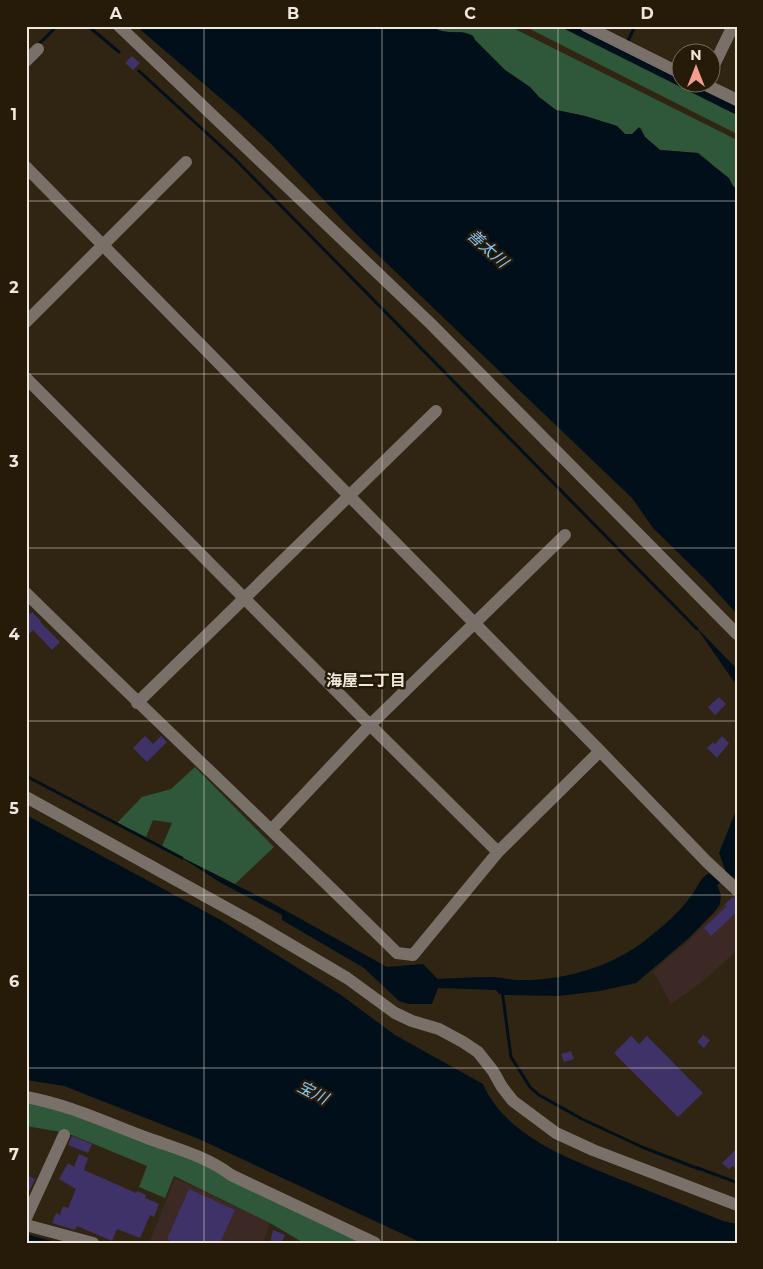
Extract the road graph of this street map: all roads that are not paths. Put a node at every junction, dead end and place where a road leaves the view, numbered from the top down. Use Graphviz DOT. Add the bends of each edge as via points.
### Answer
graph roads {
  1 [pos="119,26"];
  2 [pos="586,26"];
  3 [pos="733,26"];
  4 [pos="38,49"];
  5 [pos="720,52"];
  6 [pos="26,61"];
  7 [pos="670,68"];
  8 [pos="720,90"];
  9 [pos="737,100"];
  10 [pos="186,162"];
  11 [pos="26,167"];
  12 [pos="103,246"];
  13 [pos="26,322"];
  14 [pos="26,378"];
  15 [pos="436,411"];
  16 [pos="350,496"];
  17 [pos="565,535"];
  18 [pos="26,593"];
  19 [pos="244,598"];
  20 [pos="474,624"];
  21 [pos="737,634"];
  22 [pos="137,703"];
  23 [pos="370,726"];
  24 [pos="600,750"];
  25 [pos="26,797"];
  26 [pos="272,829"];
  27 [pos="498,852"];
  28 [pos="737,890"];
  29 [pos="26,1097"];
  30 [pos="64,1135"];
  31 [pos="737,1205"];
  32 [pos="26,1218"];
  33 [pos="26,1225"];
  34 [pos="93,1243"];
  35 [pos="375,1243"];
  1 -- 21 [label="street" via="431,324"];
  2 -- 7 [label="street"];
  3 -- 5 [label="street"];
  4 -- 6 [label="street"];
  8 -- 9 [label="street"];
  10 -- 12 [label="street"];
  11 -- 12 [label="street"];
  12 -- 13 [label="street"];
  12 -- 16 [label="street"];
  14 -- 19 [label="street"];
  15 -- 16 [label="street"];
  16 -- 19 [label="street"];
  16 -- 20 [label="street"];
  17 -- 20 [label="street"];
  18 -- 22 [label="street"];
  19 -- 22 [label="street"];
  19 -- 23 [label="street"];
  20 -- 23 [label="street"];
  20 -- 24 [label="street"];
  22 -- 26 [label="street"];
  23 -- 26 [label="street"];
  23 -- 27 [label="street"];
  24 -- 27 [label="street"];
  24 -- 28 [label="street"];
  25 -- 31 [label="street" via="252,922 347,978 395,1013 439,1029 463,1042 478,1052 513,1101 556,1133"];
  26 -- 27 [label="street" via="397,954 413,955"];
  29 -- 35 [label="street" via="66,1106 188,1152"];
  30 -- 32 [label="street"];
  33 -- 34 [label="street"];
}
